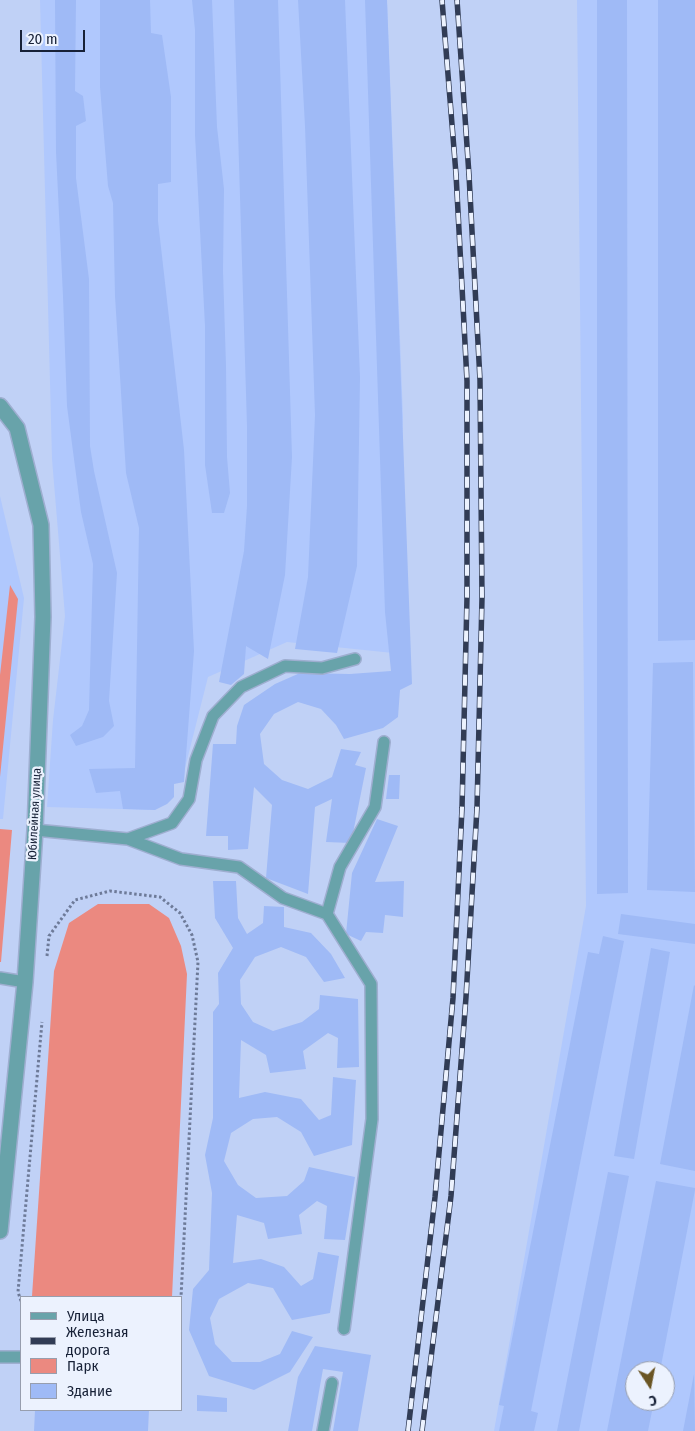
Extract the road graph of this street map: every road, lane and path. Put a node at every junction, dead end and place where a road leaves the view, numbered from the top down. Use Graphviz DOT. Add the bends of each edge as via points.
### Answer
graph roads {
  1 [pos="0,406"];
  2 [pos="355,659"];
  3 [pos="384,742"];
  4 [pos="35,830"];
  5 [pos="128,839"];
  6 [pos="327,914"];
  7 [pos="47,956"];
  8 [pos="0,978"];
  9 [pos="25,982"];
  10 [pos="42,1016"];
  11 [pos="0,1230"];
  12 [pos="181,1296"];
  13 [pos="20,1298"];
  14 [pos="344,1329"];
  15 [pos="0,1357"];
  16 [pos="20,1357"];
  17 [pos="332,1383"];
  18 [pos="323,1431"];
  1 -- 4 [label="street, Юбилейная улица" via="17,428 41,525 43,617"];
  2 -- 5 [label="lane" via="322,668 285,666 241,687 213,716 196,760 189,799 172,823"];
  3 -- 6 [label="lane" via="374,807 340,867"];
  4 -- 5 [label="lane"];
  4 -- 9 [label="street, Юбилейная улица"];
  5 -- 6 [label="lane" via="181,859 239,867 283,898"];
  6 -- 14 [label="lane" via="371,984 372,1118"];
  7 -- 12 [label="path" via="49,936 75,900 110,892 160,898 180,913 192,935 198,962"];
  8 -- 9 [label="lane"];
  9 -- 11 [label="street, Юбилейная улица"];
  10 -- 13 [label="path"];
  15 -- 16 [label="lane"];
  17 -- 18 [label="lane"];
}
